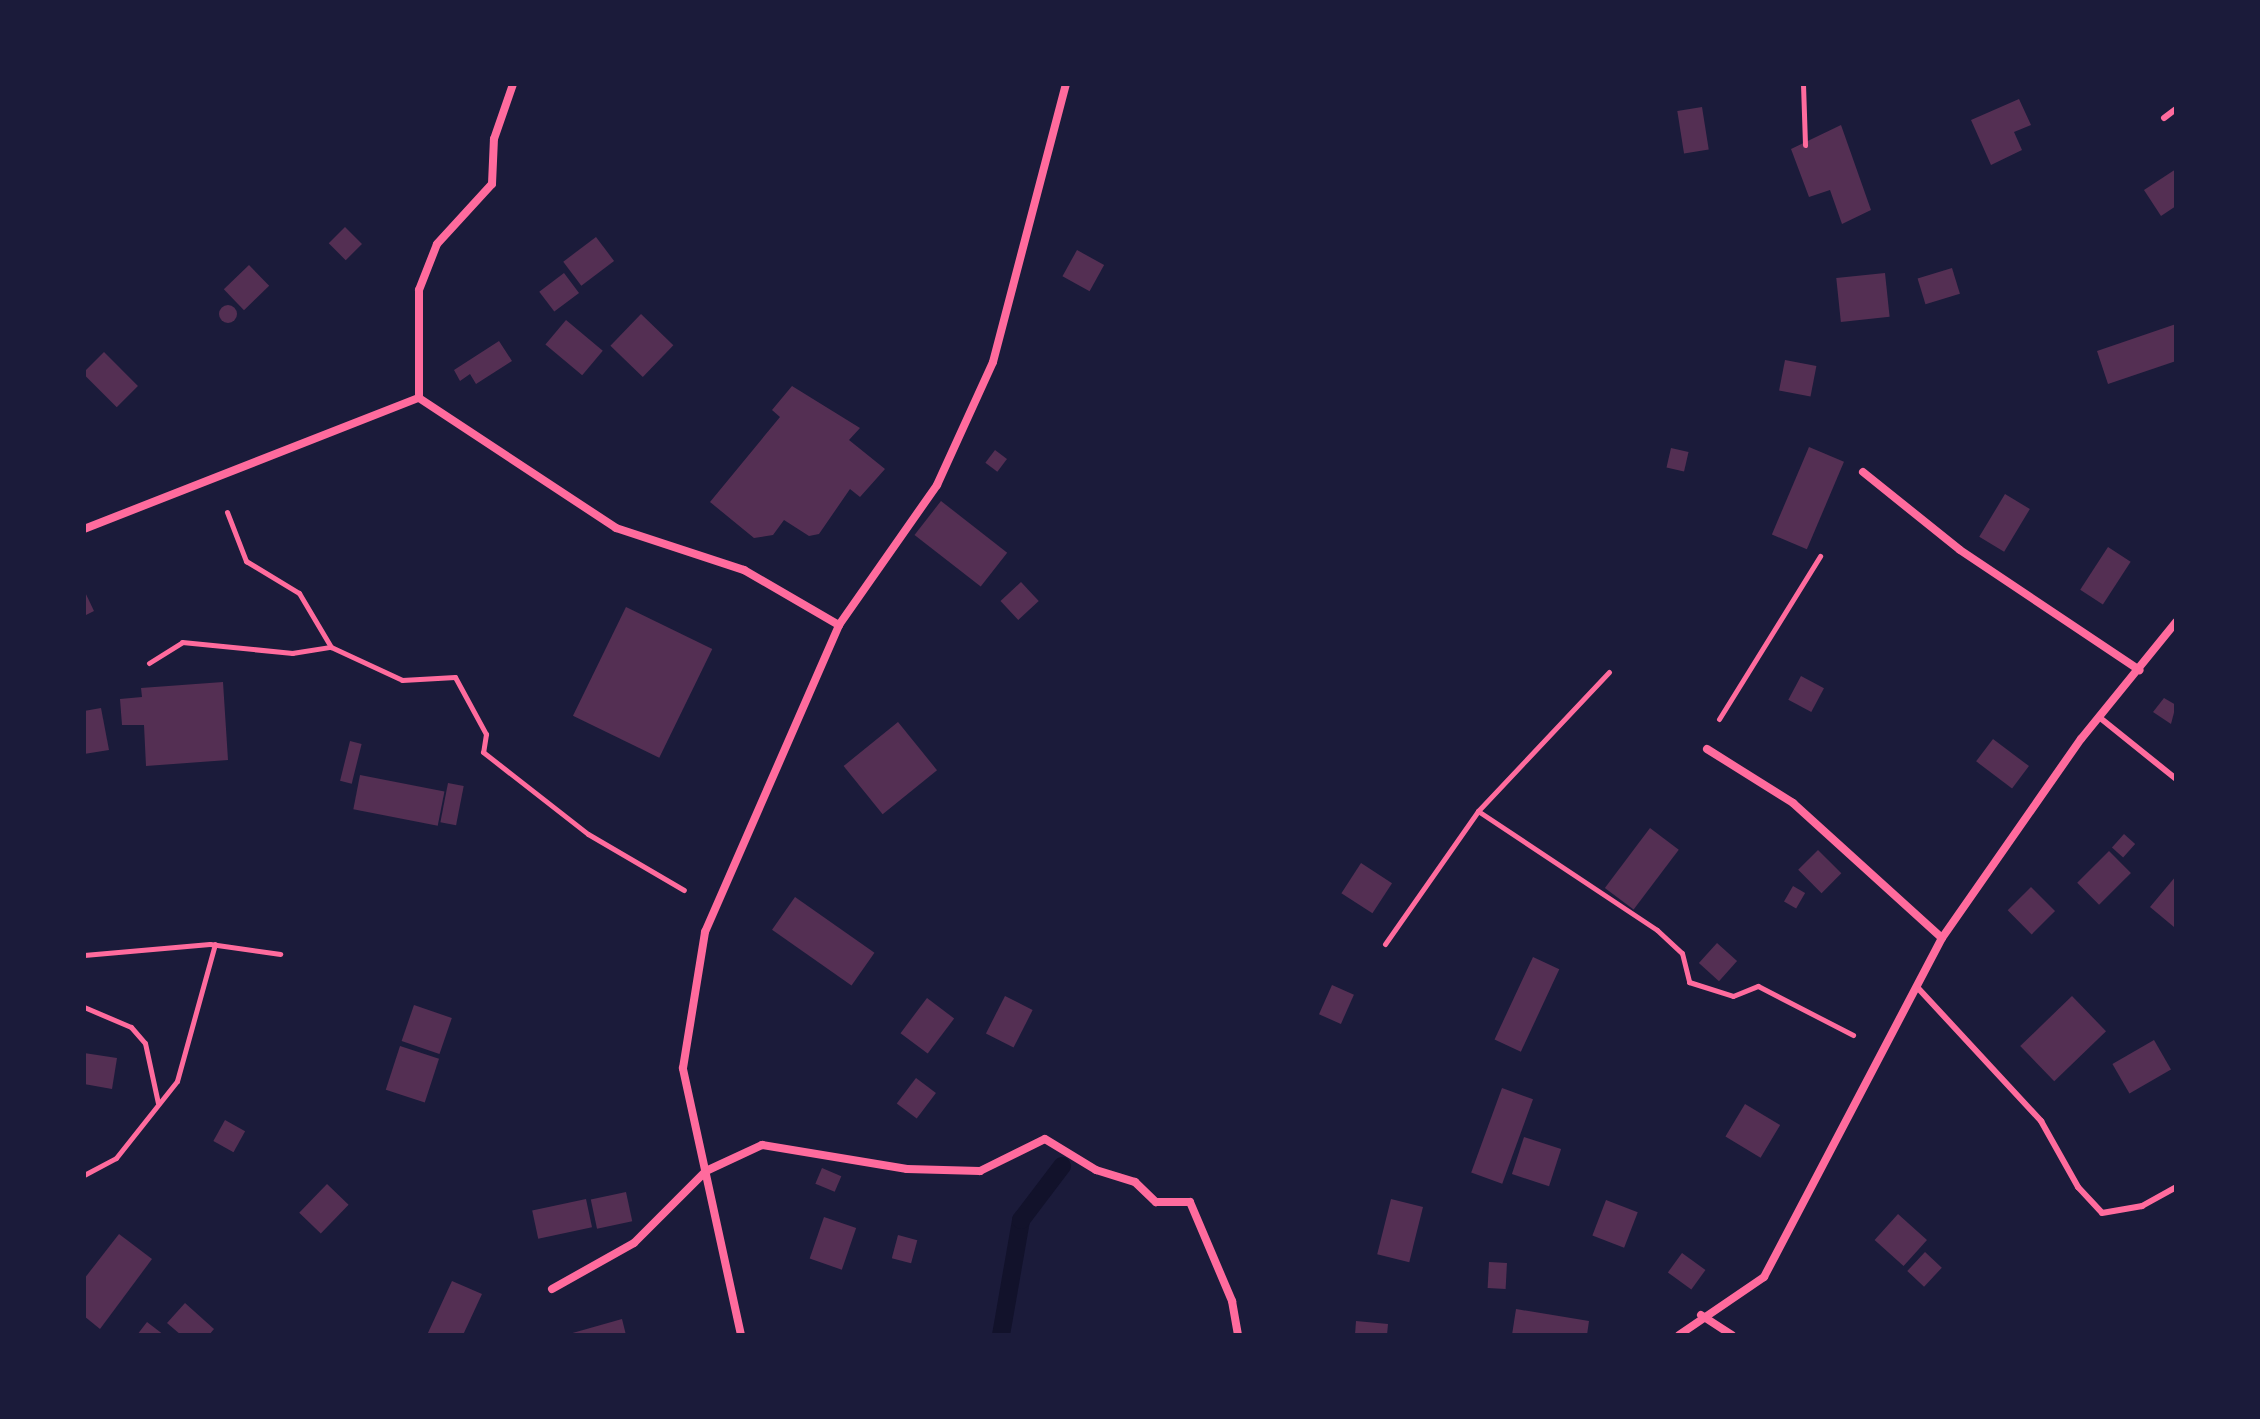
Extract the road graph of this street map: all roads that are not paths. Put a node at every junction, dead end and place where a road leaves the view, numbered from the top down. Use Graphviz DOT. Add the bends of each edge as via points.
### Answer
graph roads {
  1 [pos="513,84"];
  2 [pos="1066,84"];
  3 [pos="2176,109"];
  4 [pos="2164,118"];
  5 [pos="419,398"];
  6 [pos="1863,472"];
  7 [pos="84,529"];
  8 [pos="2176,622"];
  9 [pos="839,625"];
  10 [pos="2139,670"];
  11 [pos="2099,717"];
  12 [pos="1707,749"];
  13 [pos="2176,779"];
  14 [pos="1942,938"];
  15 [pos="1917,987"];
  16 [pos="706,1171"];
  17 [pos="2176,1187"];
  18 [pos="552,1289"];
  19 [pos="1701,1315"];
  20 [pos="741,1335"];
  21 [pos="1238,1335"];
  22 [pos="1679,1335"];
  23 [pos="1732,1335"];
  1 -- 5 [label="street" via="494,139 492,184 437,244 419,290"];
  2 -- 9 [label="street" via="993,362 937,485"];
  3 -- 4 [label="lane"];
  5 -- 7 [label="street"];
  5 -- 9 [label="street" via="616,528 744,570"];
  6 -- 10 [label="street" via="1960,550"];
  8 -- 10 [label="street"];
  9 -- 16 [label="street" via="715,908 683,1068"];
  10 -- 11 [label="street"];
  11 -- 13 [label="lane"];
  11 -- 14 [label="street"];
  12 -- 14 [label="street" via="1793,803"];
  14 -- 15 [label="street"];
  15 -- 17 [label="lane" via="2041,1121 2078,1187 2102,1213 2142,1206"];
  15 -- 19 [label="street" via="1764,1277"];
  16 -- 18 [label="street" via="634,1243"];
  16 -- 20 [label="street"];
  16 -- 21 [label="street" via="762,1145 907,1169 980,1171 1045,1139 1096,1170 1135,1182 1156,1202 1190,1202 1232,1301"];
  19 -- 22 [label="street"];
  19 -- 23 [label="street"];
}
